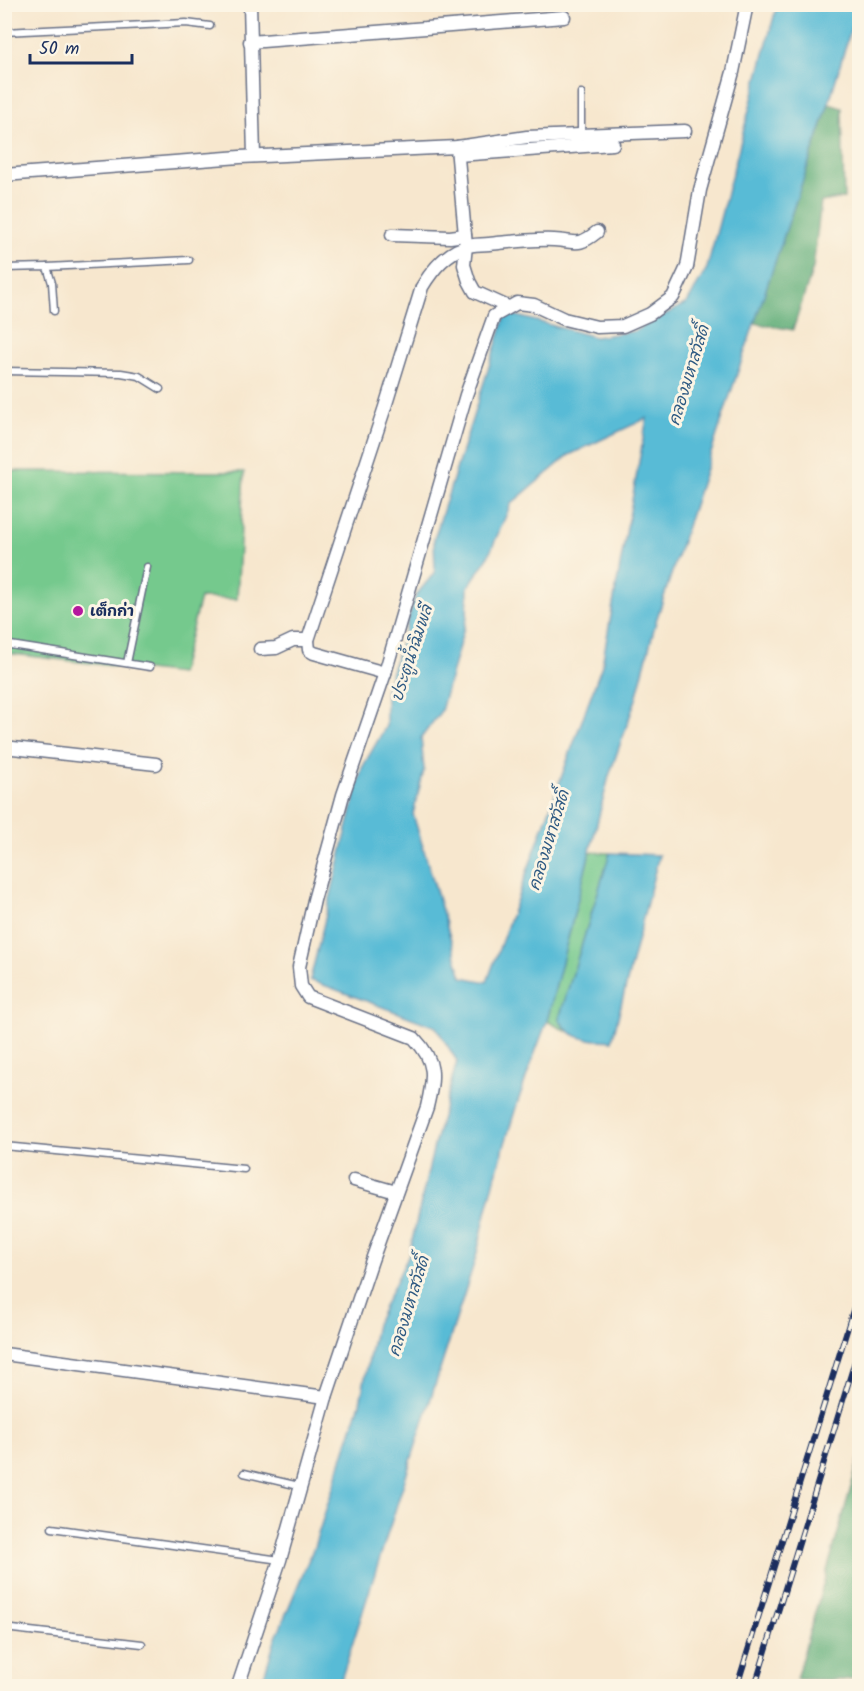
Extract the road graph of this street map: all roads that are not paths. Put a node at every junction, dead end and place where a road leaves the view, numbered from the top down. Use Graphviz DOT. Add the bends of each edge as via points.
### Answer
graph roads {
  1 [pos="250,4"];
  2 [pos="747,4"];
  3 [pos="564,17"];
  4 [pos="210,26"];
  5 [pos="4,32"];
  6 [pos="250,42"];
  7 [pos="581,93"];
  8 [pos="685,131"];
  9 [pos="581,135"];
  10 [pos="613,144"];
  11 [pos="458,151"];
  12 [pos="254,156"];
  13 [pos="4,175"];
  14 [pos="597,232"];
  15 [pos="392,235"];
  16 [pos="466,241"];
  17 [pos="189,260"];
  18 [pos="47,267"];
  19 [pos="4,268"];
  20 [pos="508,307"];
  21 [pos="54,311"];
  22 [pos="4,371"];
  23 [pos="160,389"];
  24 [pos="147,567"];
  25 [pos="308,640"];
  26 [pos="4,644"];
  27 [pos="260,649"];
  28 [pos="127,663"];
  29 [pos="150,668"];
  30 [pos="385,673"];
  31 [pos="4,747"];
  32 [pos="156,764"];
  33 [pos="4,1146"];
  34 [pos="244,1169"];
  35 [pos="354,1180"];
  36 [pos="396,1192"];
  37 [pos="4,1354"];
  38 [pos="326,1397"];
  39 [pos="244,1473"];
  40 [pos="299,1486"];
  41 [pos="52,1528"];
  42 [pos="280,1560"];
  43 [pos="4,1628"];
  44 [pos="142,1644"];
  45 [pos="238,1686"];
  1 -- 6 [label="street"];
  2 -- 20 [label="street" via="733,72 700,190 687,267 673,297 650,314 623,326 597,327 564,319 534,305 517,303"];
  3 -- 6 [label="street"];
  4 -- 5 [label="lane" via="186,23"];
  6 -- 12 [label="street"];
  7 -- 9 [label="lane"];
  8 -- 9 [label="street"];
  9 -- 11 [label="street" via="527,137"];
  10 -- 11 [label="street"];
  11 -- 12 [label="street"];
  11 -- 16 [label="street"];
  12 -- 13 [label="street"];
  14 -- 16 [label="street" via="572,244 555,240"];
  15 -- 16 [label="street"];
  16 -- 20 [label="street" via="464,265 475,292"];
  16 -- 25 [label="street" via="440,262 422,287"];
  17 -- 18 [label="lane"];
  18 -- 19 [label="lane"];
  18 -- 21 [label="lane"];
  20 -- 30 [label="street" via="494,316 466,395"];
  22 -- 23 [label="lane" via="121,372 139,376"];
  24 -- 28 [label="lane"];
  25 -- 27 [label="street"];
  25 -- 30 [label="street" via="309,650 314,653"];
  26 -- 28 [label="lane"];
  28 -- 29 [label="lane"];
  30 -- 36 [label="street" via="343,795 300,967 301,986 308,997 414,1038 426,1051 433,1081"];
  31 -- 32 [label="street"];
  33 -- 34 [label="lane"];
  35 -- 36 [label="street"];
  36 -- 38 [label="street"];
  37 -- 38 [label="street"];
  38 -- 40 [label="street"];
  39 -- 40 [label="lane"];
  40 -- 42 [label="street"];
  41 -- 42 [label="lane"];
  42 -- 45 [label="street"];
  43 -- 44 [label="lane"];
}
